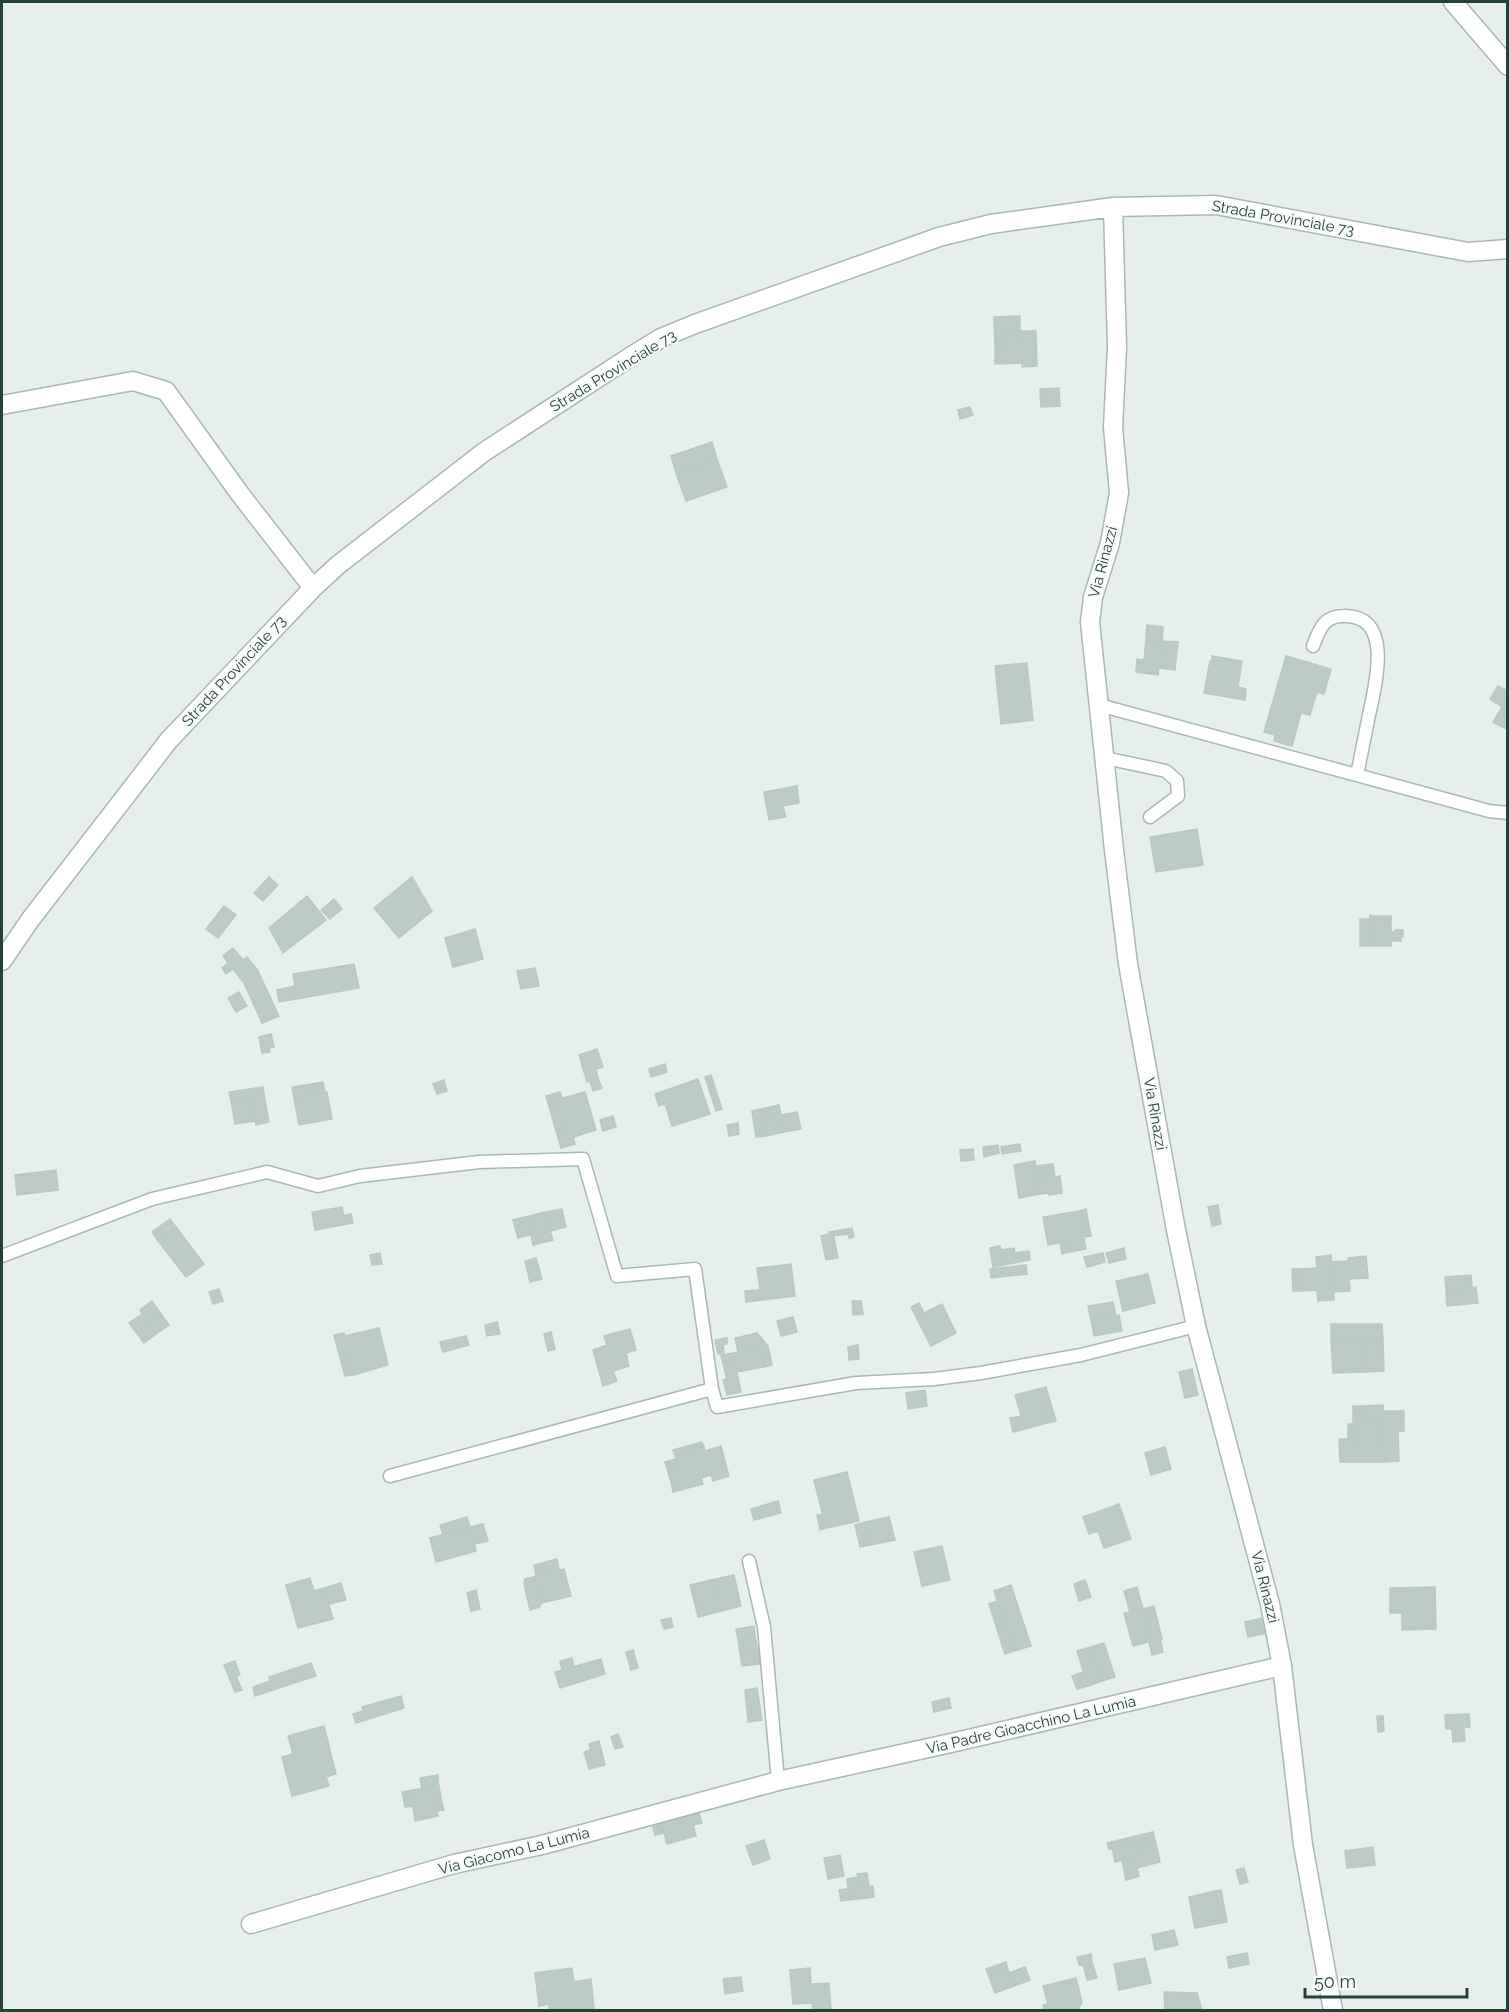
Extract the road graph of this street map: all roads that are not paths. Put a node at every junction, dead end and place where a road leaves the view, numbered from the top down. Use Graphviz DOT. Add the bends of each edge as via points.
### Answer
graph roads {
  1 [pos="1453,2"];
  2 [pos="1508,66"];
  3 [pos="1113,207"];
  4 [pos="1508,249"];
  5 [pos="2,405"];
  6 [pos="313,588"];
  7 [pos="1313,646"];
  8 [pos="1099,705"];
  9 [pos="1105,758"];
  10 [pos="1357,775"];
  11 [pos="1508,813"];
  12 [pos="1150,817"];
  13 [pos="2,961"];
  14 [pos="2,1256"];
  15 [pos="1196,1326"];
  16 [pos="712,1389"];
  17 [pos="390,1476"];
  18 [pos="749,1561"];
  19 [pos="1282,1666"];
  20 [pos="778,1781"];
  21 [pos="251,1924"];
  22 [pos="1334,2010"];
  1 -- 2 [label="street"];
  3 -- 4 [label="street, Strada Provinciale 73" via="1216,205 1468,252"];
  3 -- 6 [label="street, Strada Provinciale 73" via="991,224 939,237 661,338 484,452"];
  3 -- 8 [label="street, Via Rinazzi" via="1117,347 1113,428 1119,493 1090,622"];
  5 -- 6 [label="street" via="133,381 166,391"];
  6 -- 13 [label="street, Strada Provinciale 73" via="169,740"];
  7 -- 10 [label="lane" via="1322,625 1338,616 1353,615 1369,625 1377,642 1379,667"];
  8 -- 9 [label="street, Via Rinazzi"];
  8 -- 10 [label="lane"];
  9 -- 12 [label="lane" via="1166,771 1177,781 1178,796"];
  9 -- 15 [label="street, Via Rinazzi" via="1128,964"];
  10 -- 11 [label="lane"];
  14 -- 16 [label="lane" via="152,1199 267,1172 318,1186 360,1176 479,1162 583,1159 617,1276 695,1269"];
  15 -- 16 [label="lane" via="1081,1355 981,1373 856,1383 717,1407"];
  15 -- 19 [label="street, Via Rinazzi" via="1270,1604"];
  16 -- 17 [label="lane"];
  18 -- 20 [label="lane" via="764,1627"];
  19 -- 20 [label="street, Via Padre Gioacchino La Lumia"];
  19 -- 22 [label="street, Via Rinazzi" via="1303,1845"];
  20 -- 21 [label="street, Via Giacomo La Lumia" via="542,1845 454,1864"];
}
